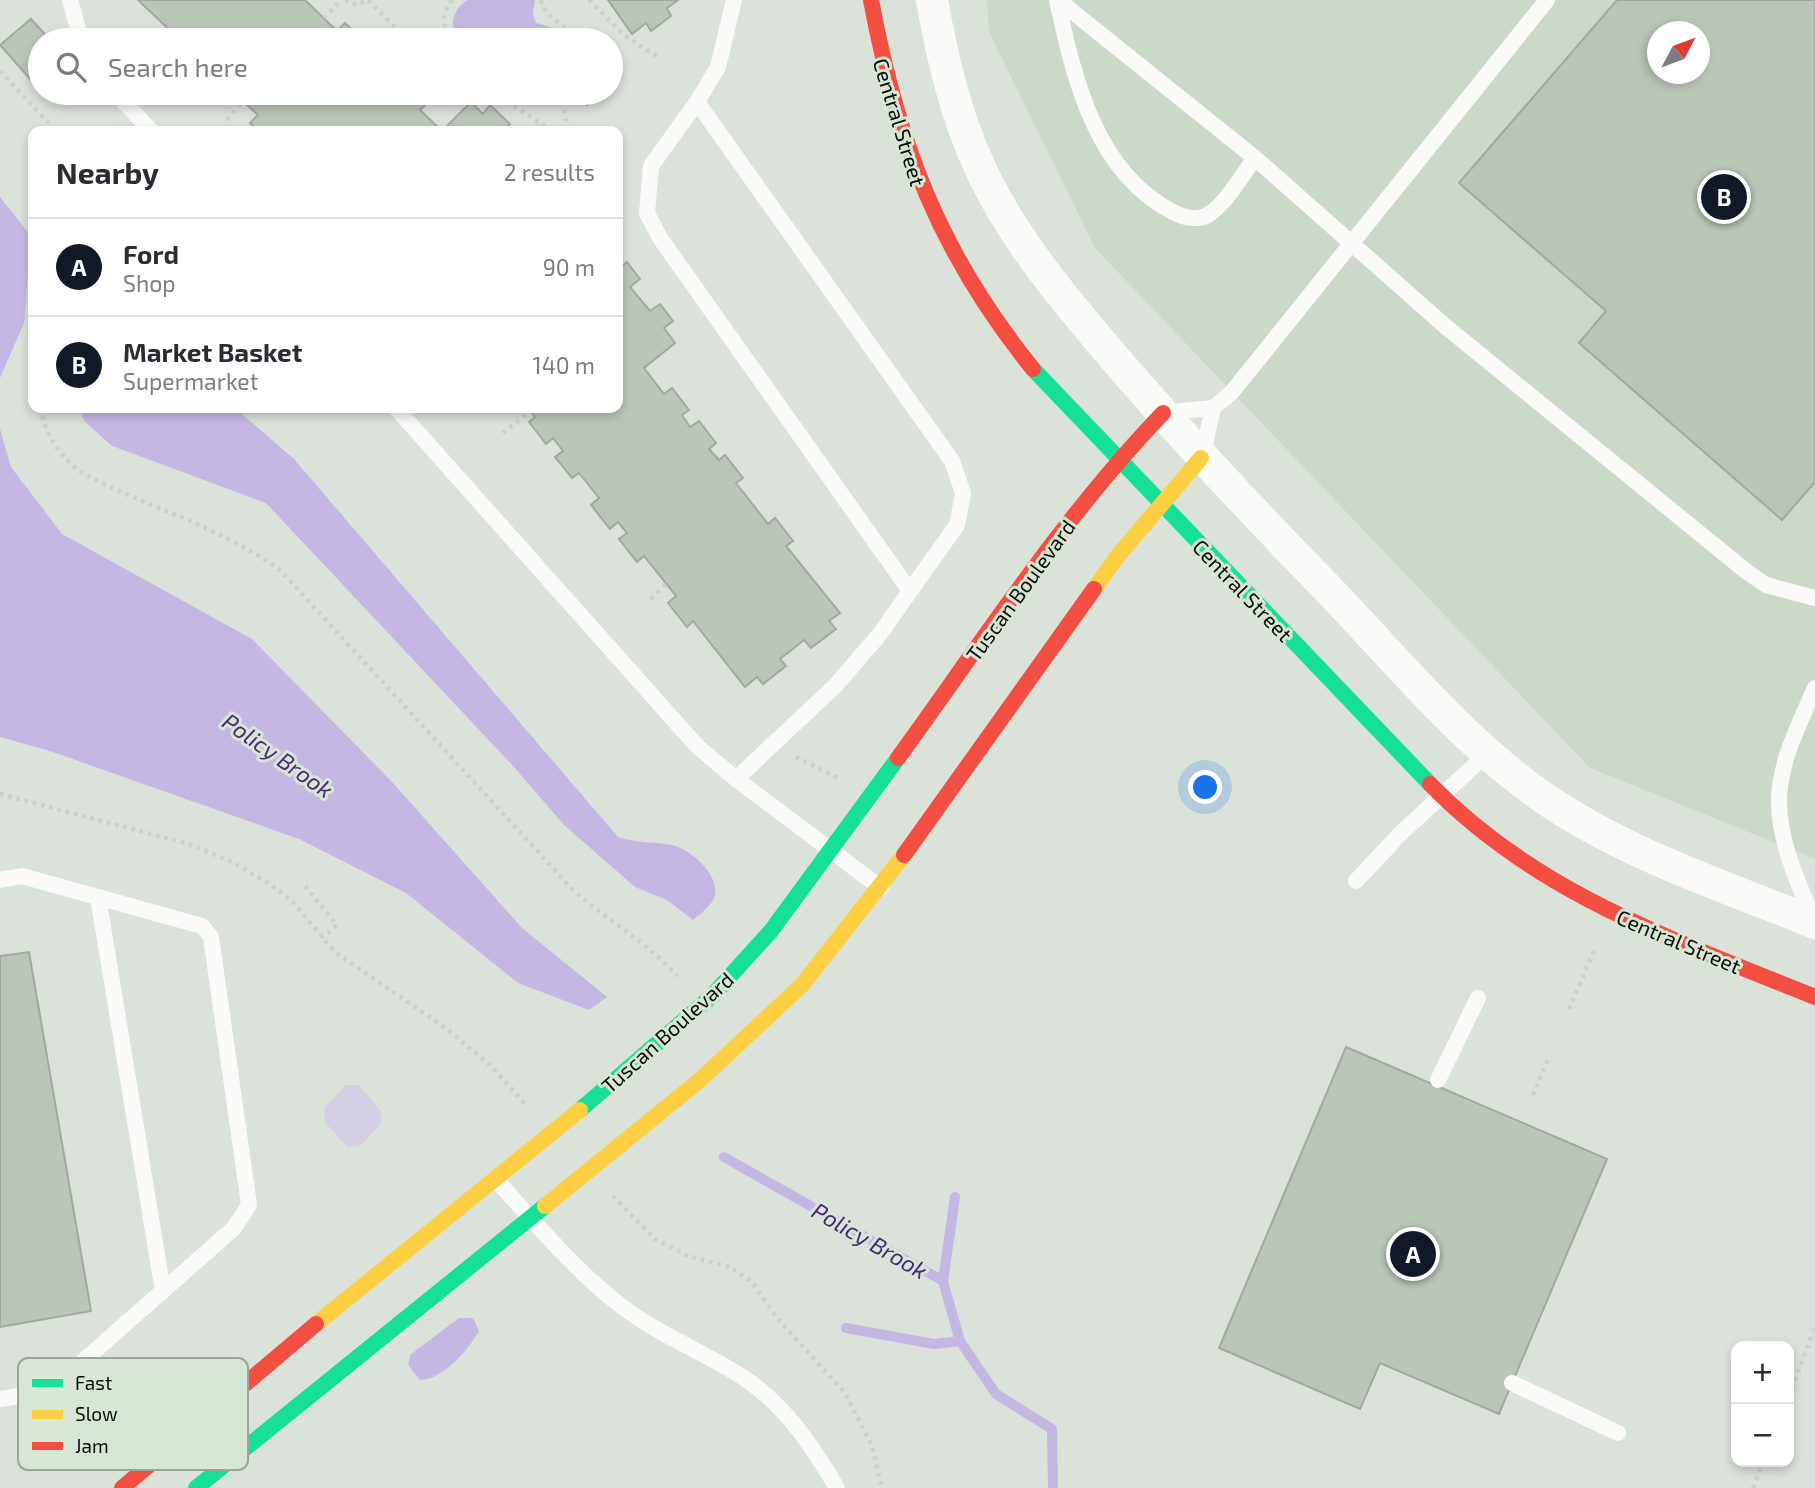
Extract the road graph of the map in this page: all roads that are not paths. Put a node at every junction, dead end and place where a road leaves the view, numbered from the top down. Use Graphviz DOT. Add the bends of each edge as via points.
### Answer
graph roads {
  1 [pos="70,0"];
  2 [pos="734,0"];
  3 [pos="871,0"];
  4 [pos="932,0"];
  5 [pos="1057,0"];
  6 [pos="1547,0"];
  7 [pos="78,28"];
  8 [pos="698,103"];
  9 [pos="128,105"];
  10 [pos="147,126"];
  11 [pos="1255,158"];
  12 [pos="1352,244"];
  13 [pos="1213,408"];
  14 [pos="400,413"];
  15 [pos="1163,414"];
  16 [pos="1202,458"];
  17 [pos="1118,460"];
  18 [pos="1161,504"];
  19 [pos="910,591"];
  20 [pos="1815,598"];
  21 [pos="1815,688"];
  22 [pos="1488,753"];
  23 [pos="736,779"];
  24 [pos="1442,796"];
  25 [pos="830,849"];
  26 [pos="0,880"];
  27 [pos="1356,881"];
  28 [pos="881,888"];
  29 [pos="98,897"];
  30 [pos="1815,923"];
  31 [pos="1815,997"];
  32 [pos="1478,998"];
  33 [pos="1438,1080"];
  34 [pos="495,1179"];
  35 [pos="530,1217"];
  36 [pos="163,1291"];
  37 [pos="87,1358"];
  38 [pos="248,1381"];
  39 [pos="1512,1383"];
  40 [pos="18,1396"];
  41 [pos="0,1399"];
  42 [pos="1618,1433"];
  43 [pos="248,1446"];
  44 [pos="143,1470"];
  45 [pos="218,1470"];
  46 [pos="122,1488"];
  47 [pos="196,1488"];
  48 [pos="837,1488"];
  1 -- 7 [label="lane"];
  2 -- 8 [label="lane" via="718,67"];
  3 -- 17 [label="main road, Central Street" via="896,123 919,189 945,243 1014,348"];
  4 -- 15 [label="street" via="942,55 974,155 1017,232 1060,295"];
  5 -- 11 [label="lane"];
  5 -- 11 [label="lane" via="1076,83 1098,134 1129,177 1156,204 1186,219 1211,214"];
  6 -- 12 [label="lane"];
  8 -- 19 [label="lane" via="952,461 963,493 957,525"];
  8 -- 19 [label="lane" via="651,166 647,213 660,238"];
  9 -- 10 [label="lane"];
  11 -- 12 [label="lane"];
  12 -- 13 [label="lane" via="1243,380"];
  12 -- 20 [label="lane" via="1455,335 1747,572 1766,585"];
  13 -- 15 [label="lane"];
  13 -- 16 [label="lane"];
  14 -- 23 [label="lane" via="697,746"];
  15 -- 16 [label="street"];
  15 -- 17 [label="main road, Tuscan Boulevard"];
  16 -- 18 [label="main road"];
  16 -- 22 [label="street"];
  17 -- 18 [label="main road, Central Street"];
  17 -- 25 [label="main road, Tuscan Boulevard"];
  18 -- 24 [label="main road, Central Street"];
  18 -- 28 [label="main road" via="1116,558"];
  19 -- 23 [label="lane" via="835,687"];
  21 -- 30 [label="lane" via="1793,742 1779,800 1783,834"];
  22 -- 24 [label="lane"];
  22 -- 30 [label="street" via="1543,797 1592,828"];
  23 -- 25 [label="lane"];
  24 -- 27 [label="lane"];
  24 -- 31 [label="main road, Central Street" via="1512,855 1601,909"];
  25 -- 28 [label="lane"];
  25 -- 34 [label="main road, Tuscan Boulevard" via="771,931 712,996"];
  26 -- 29 [label="lane" via="22,876"];
  28 -- 35 [label="main road" via="764,1024"];
  29 -- 36 [label="lane"];
  29 -- 36 [label="lane" via="202,926 211,937 249,1205 234,1228"];
  32 -- 33 [label="lane"];
  34 -- 35 [label="lane"];
  34 -- 38 [label="main road, Tuscan Boulevard"];
  35 -- 43 [label="main road"];
  35 -- 48 [label="lane" via="622,1306 756,1388 813,1449"];
  36 -- 37 [label="lane"];
  39 -- 42 [label="lane"];
  40 -- 41 [label="lane"];
  44 -- 46 [label="main road, Tuscan Boulevard"];
  45 -- 47 [label="main road"];
}
